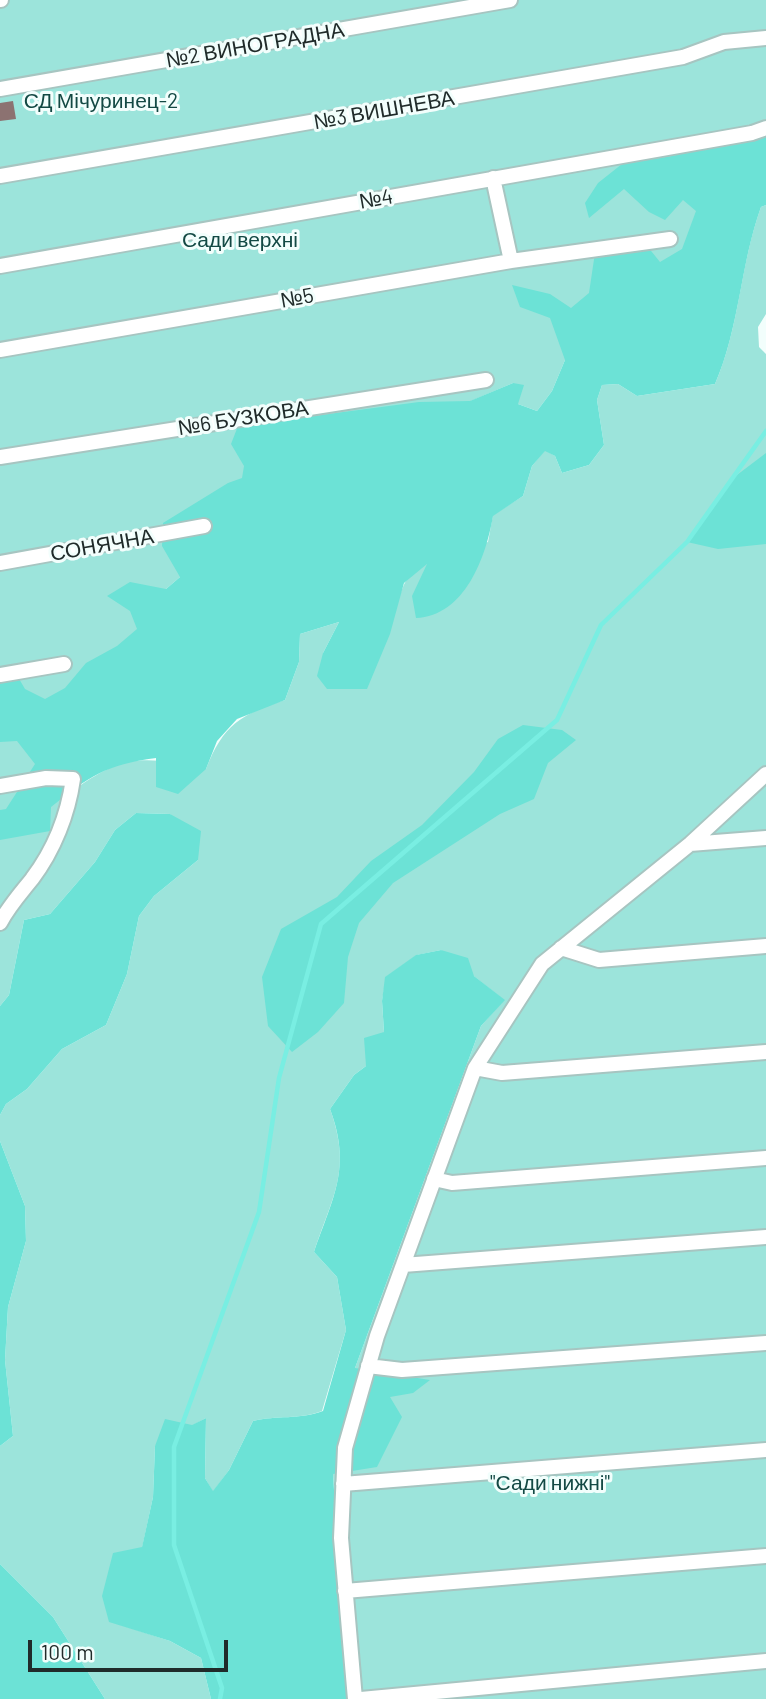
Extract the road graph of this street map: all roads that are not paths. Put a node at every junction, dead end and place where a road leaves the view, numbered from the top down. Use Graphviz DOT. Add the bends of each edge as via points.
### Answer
graph roads {
  1 [pos="510,0"];
  2 [pos="766,38"];
  3 [pos="0,89"];
  4 [pos="766,128"];
  5 [pos="0,176"];
  6 [pos="493,178"];
  7 [pos="670,239"];
  8 [pos="511,261"];
  9 [pos="0,266"];
  10 [pos="0,350"];
  11 [pos="486,380"];
  12 [pos="0,457"];
  13 [pos="204,526"];
  14 [pos="0,563"];
  15 [pos="64,664"];
  16 [pos="0,675"];
  17 [pos="766,774"];
  18 [pos="0,786"];
  19 [pos="766,838"];
  20 [pos="690,844"];
  21 [pos="6,901"];
  22 [pos="0,923"];
  23 [pos="766,946"];
  24 [pos="561,948"];
  25 [pos="766,1052"];
  26 [pos="475,1068"];
  27 [pos="766,1158"];
  28 [pos="434,1179"];
  29 [pos="766,1237"];
  30 [pos="403,1265"];
  31 [pos="766,1343"];
  32 [pos="368,1366"];
  33 [pos="766,1450"];
  34 [pos="343,1484"];
  35 [pos="766,1556"];
  36 [pos="345,1591"];
  37 [pos="766,1661"];
  38 [pos="355,1699"];
  39 [pos="361,1699"];
  1 -- 3 [label="lane, №2 ВИНОГРАДНА"];
  2 -- 5 [label="lane, №3 ВИШНЕВА" via="724,42 683,57"];
  4 -- 6 [label="lane, №4"];
  6 -- 8 [label="lane"];
  6 -- 9 [label="lane, №4"];
  7 -- 8 [label="lane, №5"];
  8 -- 10 [label="lane, №5"];
  11 -- 12 [label="lane, №6 БУЗКОВА"];
  13 -- 14 [label="lane, СОНЯЧНА"];
  15 -- 16 [label="lane"];
  17 -- 20 [label="lane"];
  18 -- 21 [label="lane" via="46,778 74,779 68,813 33,877"];
  19 -- 20 [label="lane"];
  20 -- 24 [label="lane"];
  21 -- 22 [label="lane"];
  23 -- 24 [label="lane" via="599,960"];
  24 -- 26 [label="lane" via="542,964"];
  25 -- 26 [label="lane" via="502,1073"];
  26 -- 28 [label="lane"];
  27 -- 28 [label="lane" via="453,1183"];
  28 -- 30 [label="lane"];
  29 -- 30 [label="lane"];
  30 -- 32 [label="lane"];
  31 -- 32 [label="lane" via="402,1370"];
  32 -- 34 [label="lane" via="345,1448"];
  33 -- 34 [label="lane"];
  34 -- 36 [label="lane"];
  35 -- 36 [label="lane"];
  36 -- 38 [label="lane"];
  37 -- 39 [label="lane"];
}
